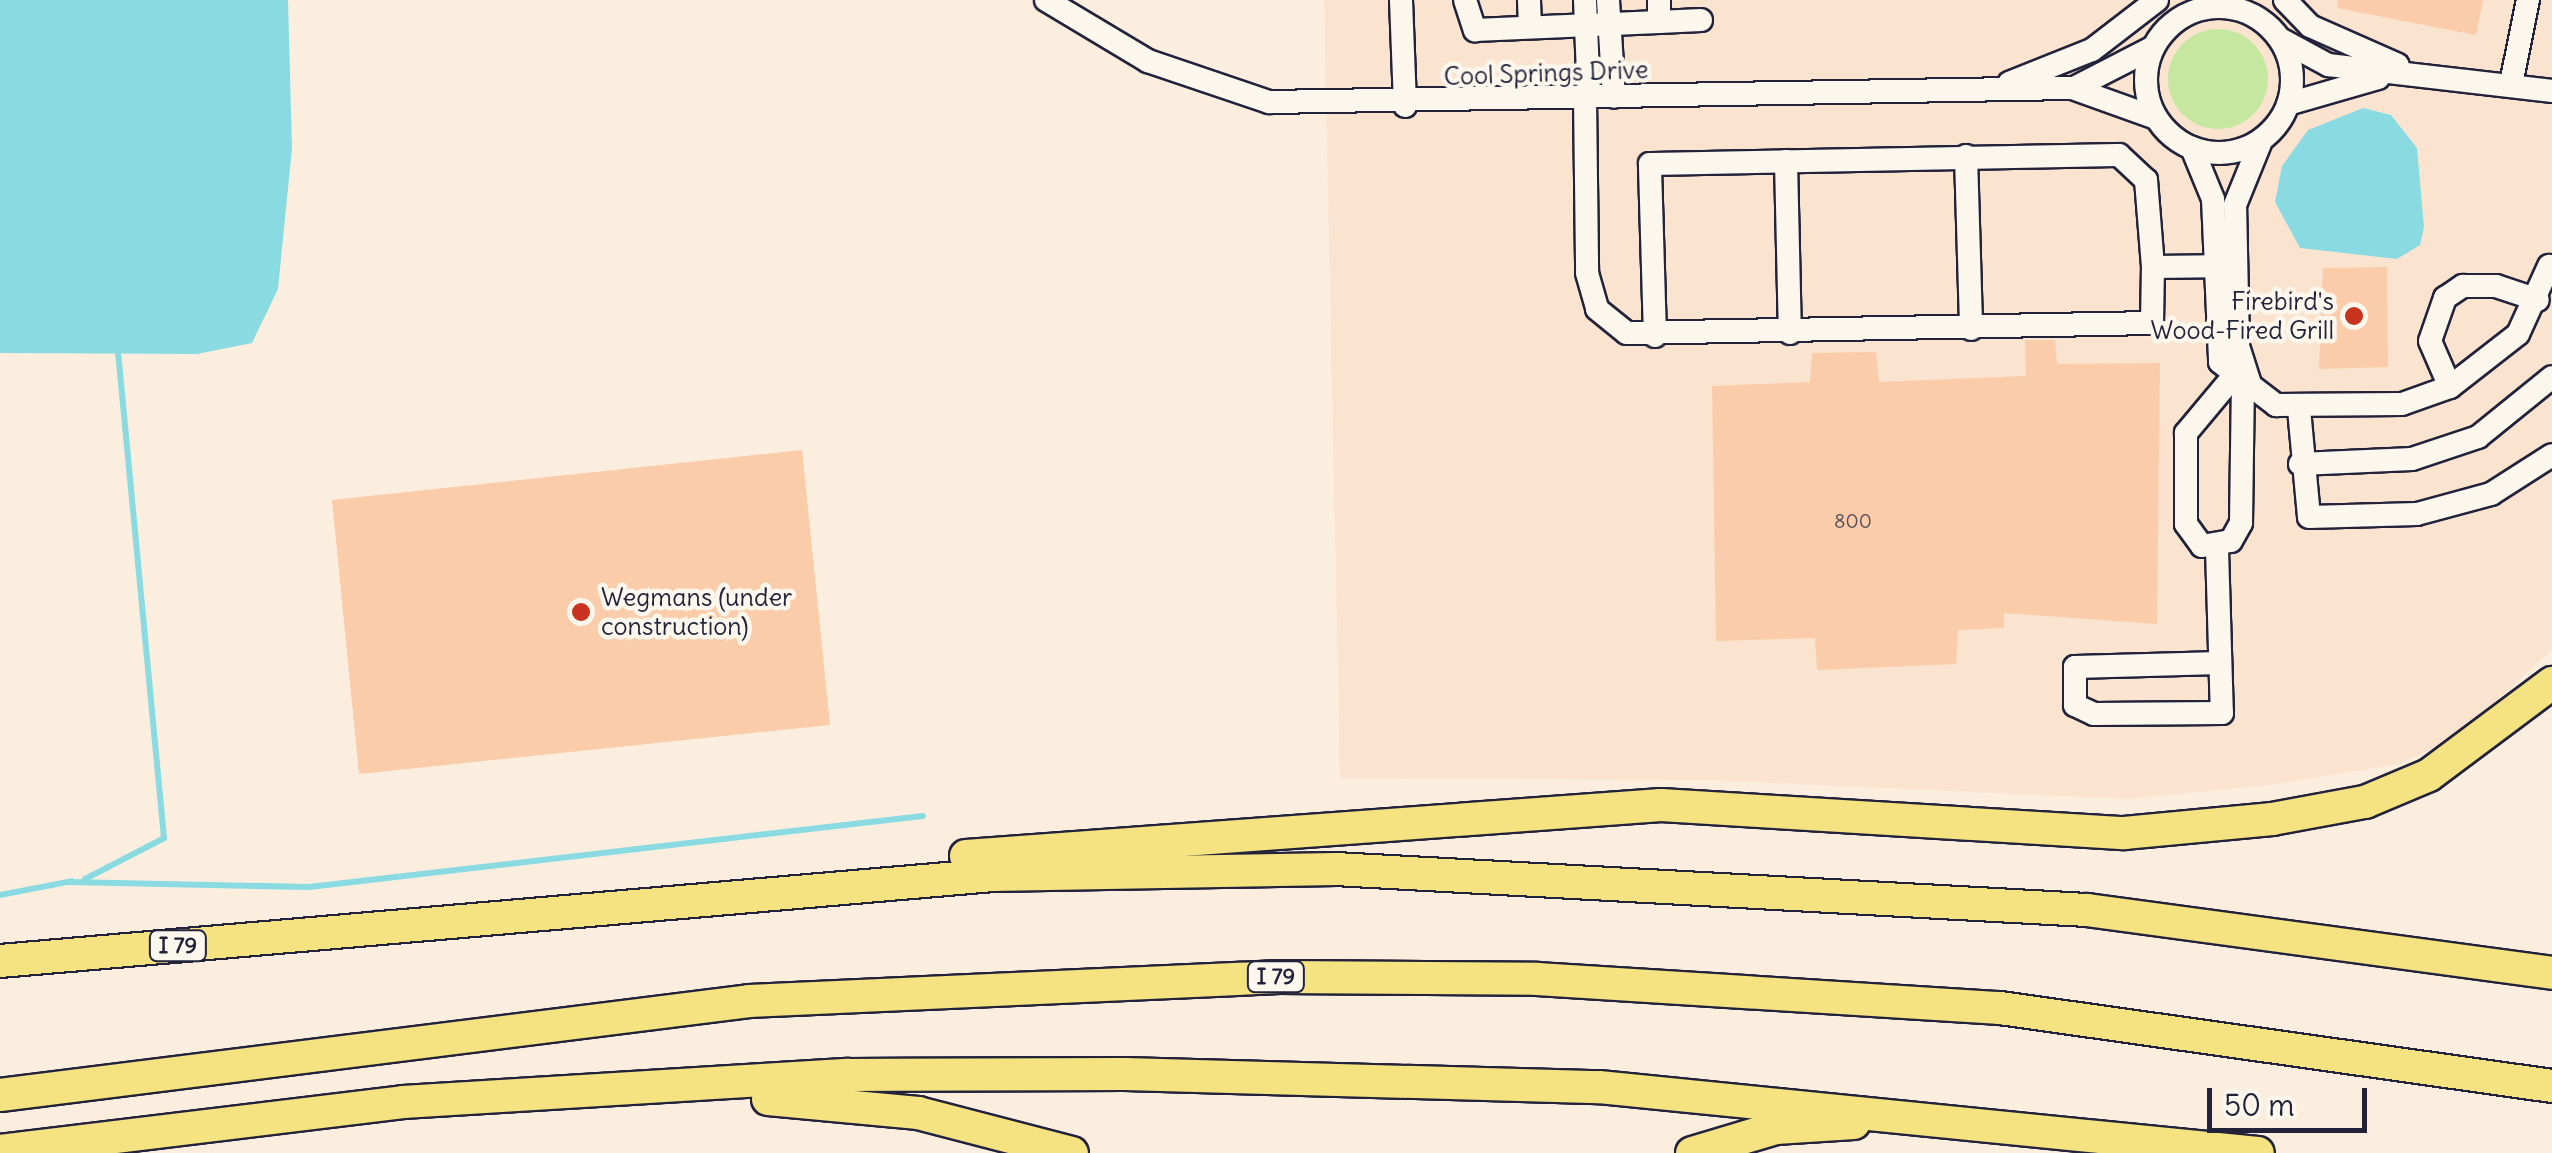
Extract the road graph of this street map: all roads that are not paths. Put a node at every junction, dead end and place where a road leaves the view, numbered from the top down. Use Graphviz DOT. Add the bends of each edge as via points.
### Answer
graph roads {
  1 [pos="1046,0"];
  2 [pos="1400,0"];
  3 [pos="1464,0"];
  4 [pos="1529,0"];
  5 [pos="1585,0"];
  6 [pos="1608,0"];
  7 [pos="2156,0"];
  8 [pos="2286,0"];
  9 [pos="2528,0"];
  10 [pos="2192,6"];
  11 [pos="2246,7"];
  12 [pos="1659,11"];
  13 [pos="1700,20"];
  14 [pos="1598,24"];
  15 [pos="1530,27"];
  16 [pos="2280,39"];
  17 [pos="2152,48"];
  18 [pos="2421,72"];
  19 [pos="2511,84"];
  20 [pos="1993,88"];
  21 [pos="2072,88"];
  22 [pos="2552,91"];
  23 [pos="1587,98"];
  24 [pos="1614,98"];
  25 [pos="2288,104"];
  26 [pos="1404,106"];
  27 [pos="2156,118"];
  28 [pos="2262,140"];
  29 [pos="2192,148"];
  30 [pos="1966,156"];
  31 [pos="1786,161"];
  32 [pos="2224,266"];
  33 [pos="2549,266"];
  34 [pos="2153,267"];
  35 [pos="2538,300"];
  36 [pos="1971,329"];
  37 [pos="1790,333"];
  38 [pos="1655,336"];
  39 [pos="2552,377"];
  40 [pos="2244,387"];
  41 [pos="2450,388"];
  42 [pos="2299,408"];
  43 [pos="2552,455"];
  44 [pos="2300,464"];
  45 [pos="2217,549"];
  46 [pos="2220,663"];
  47 [pos="2552,683"];
  48 [pos="356,932"];
  49 [pos="0,961"];
  50 [pos="2544,970"];
  51 [pos="2552,1086"];
  52 [pos="564,1094"];
  53 [pos="0,1096"];
  54 [pos="2102,1132"];
  55 [pos="0,1151"];
  56 [pos="1072,1153"];
  57 [pos="1692,1153"];
  58 [pos="2258,1153"];
  1 -- 26 [label="street, Cool Springs Drive" via="1212,89 1269,102"];
  2 -- 26 [label="street"];
  3 -- 15 [label="street" via="1475,30"];
  4 -- 15 [label="street"];
  5 -- 14 [label="street"];
  6 -- 14 [label="street"];
  7 -- 20 [label="street" via="2092,50"];
  8 -- 18 [label="street" via="2330,38"];
  9 -- 19 [label="street"];
  10 -- 11 [label="street"];
  10 -- 17 [label="street"];
  11 -- 16 [label="street"];
  12 -- 13 [label="street"];
  12 -- 14 [label="street"];
  14 -- 15 [label="street"];
  14 -- 23 [label="street"];
  14 -- 24 [label="street"];
  16 -- 18 [label="street" via="2328,65"];
  16 -- 25 [label="street" via="2291,64"];
  17 -- 21 [label="street, Cool Springs Drive"];
  17 -- 27 [label="street" via="2146,84"];
  18 -- 19 [label="street"];
  18 -- 25 [label="street"];
  19 -- 22 [label="street"];
  20 -- 21 [label="street, Cool Springs Drive"];
  20 -- 24 [label="street, Cool Springs Drive"];
  21 -- 27 [label="street, Cool Springs Drive"];
  23 -- 24 [label="street, Cool Springs Drive"];
  23 -- 26 [label="street, Cool Springs Drive"];
  23 -- 38 [label="street" via="1591,293 1614,329"];
  25 -- 28 [label="street"];
  27 -- 29 [label="street"];
  28 -- 29 [label="street" via="2228,153"];
  28 -- 32 [label="street" via="2238,190"];
  29 -- 32 [label="street" via="2213,199"];
  30 -- 31 [label="street"];
  30 -- 34 [label="street" via="2119,155 2146,180"];
  30 -- 36 [label="street"];
  31 -- 37 [label="street"];
  31 -- 38 [label="street" via="1650,164"];
  32 -- 34 [label="street"];
  32 -- 40 [label="street" via="2215,338"];
  33 -- 35 [label="street"];
  34 -- 36 [label="street" via="2152,323"];
  35 -- 41 [label="street" via="2492,363"];
  35 -- 41 [label="street" via="2496,286 2463,286 2445,298 2430,341"];
  36 -- 37 [label="street"];
  37 -- 38 [label="street"];
  39 -- 44 [label="street" via="2520,410 2462,442 2412,459"];
  40 -- 42 [label="street"];
  40 -- 45 [label="street" via="2241,523"];
  40 -- 45 [label="street" via="2184,440 2186,524 2192,540"];
  41 -- 42 [label="street" via="2402,404"];
  42 -- 44 [label="street"];
  43 -- 44 [label="street" via="2491,494 2417,514 2304,514"];
  45 -- 46 [label="street"];
  46 -- 46 [label="street" via="2222,713 2094,714 2075,705 2074,667"];
  47 -- 48 [label="highway" via="2430,775 2365,802 2272,818 2124,833 1660,805 1264,828 816,870"];
  48 -- 49 [label="highway, I 79"];
  48 -- 50 [label="highway, I 79" via="992,875 1335,869 2048,906"];
  51 -- 53 [label="highway, I 79" via="2000,1008 1575,981 1279,977 749,1001"];
  52 -- 54 [label="highway" via="848,1075 1425,1080 1798,1102"];
  52 -- 55 [label="highway" via="403,1102"];
  52 -- 56 [label="highway" via="833,1100"];
  54 -- 57 [label="highway" via="1868,1123 1776,1128"];
  54 -- 58 [label="highway"];
}
